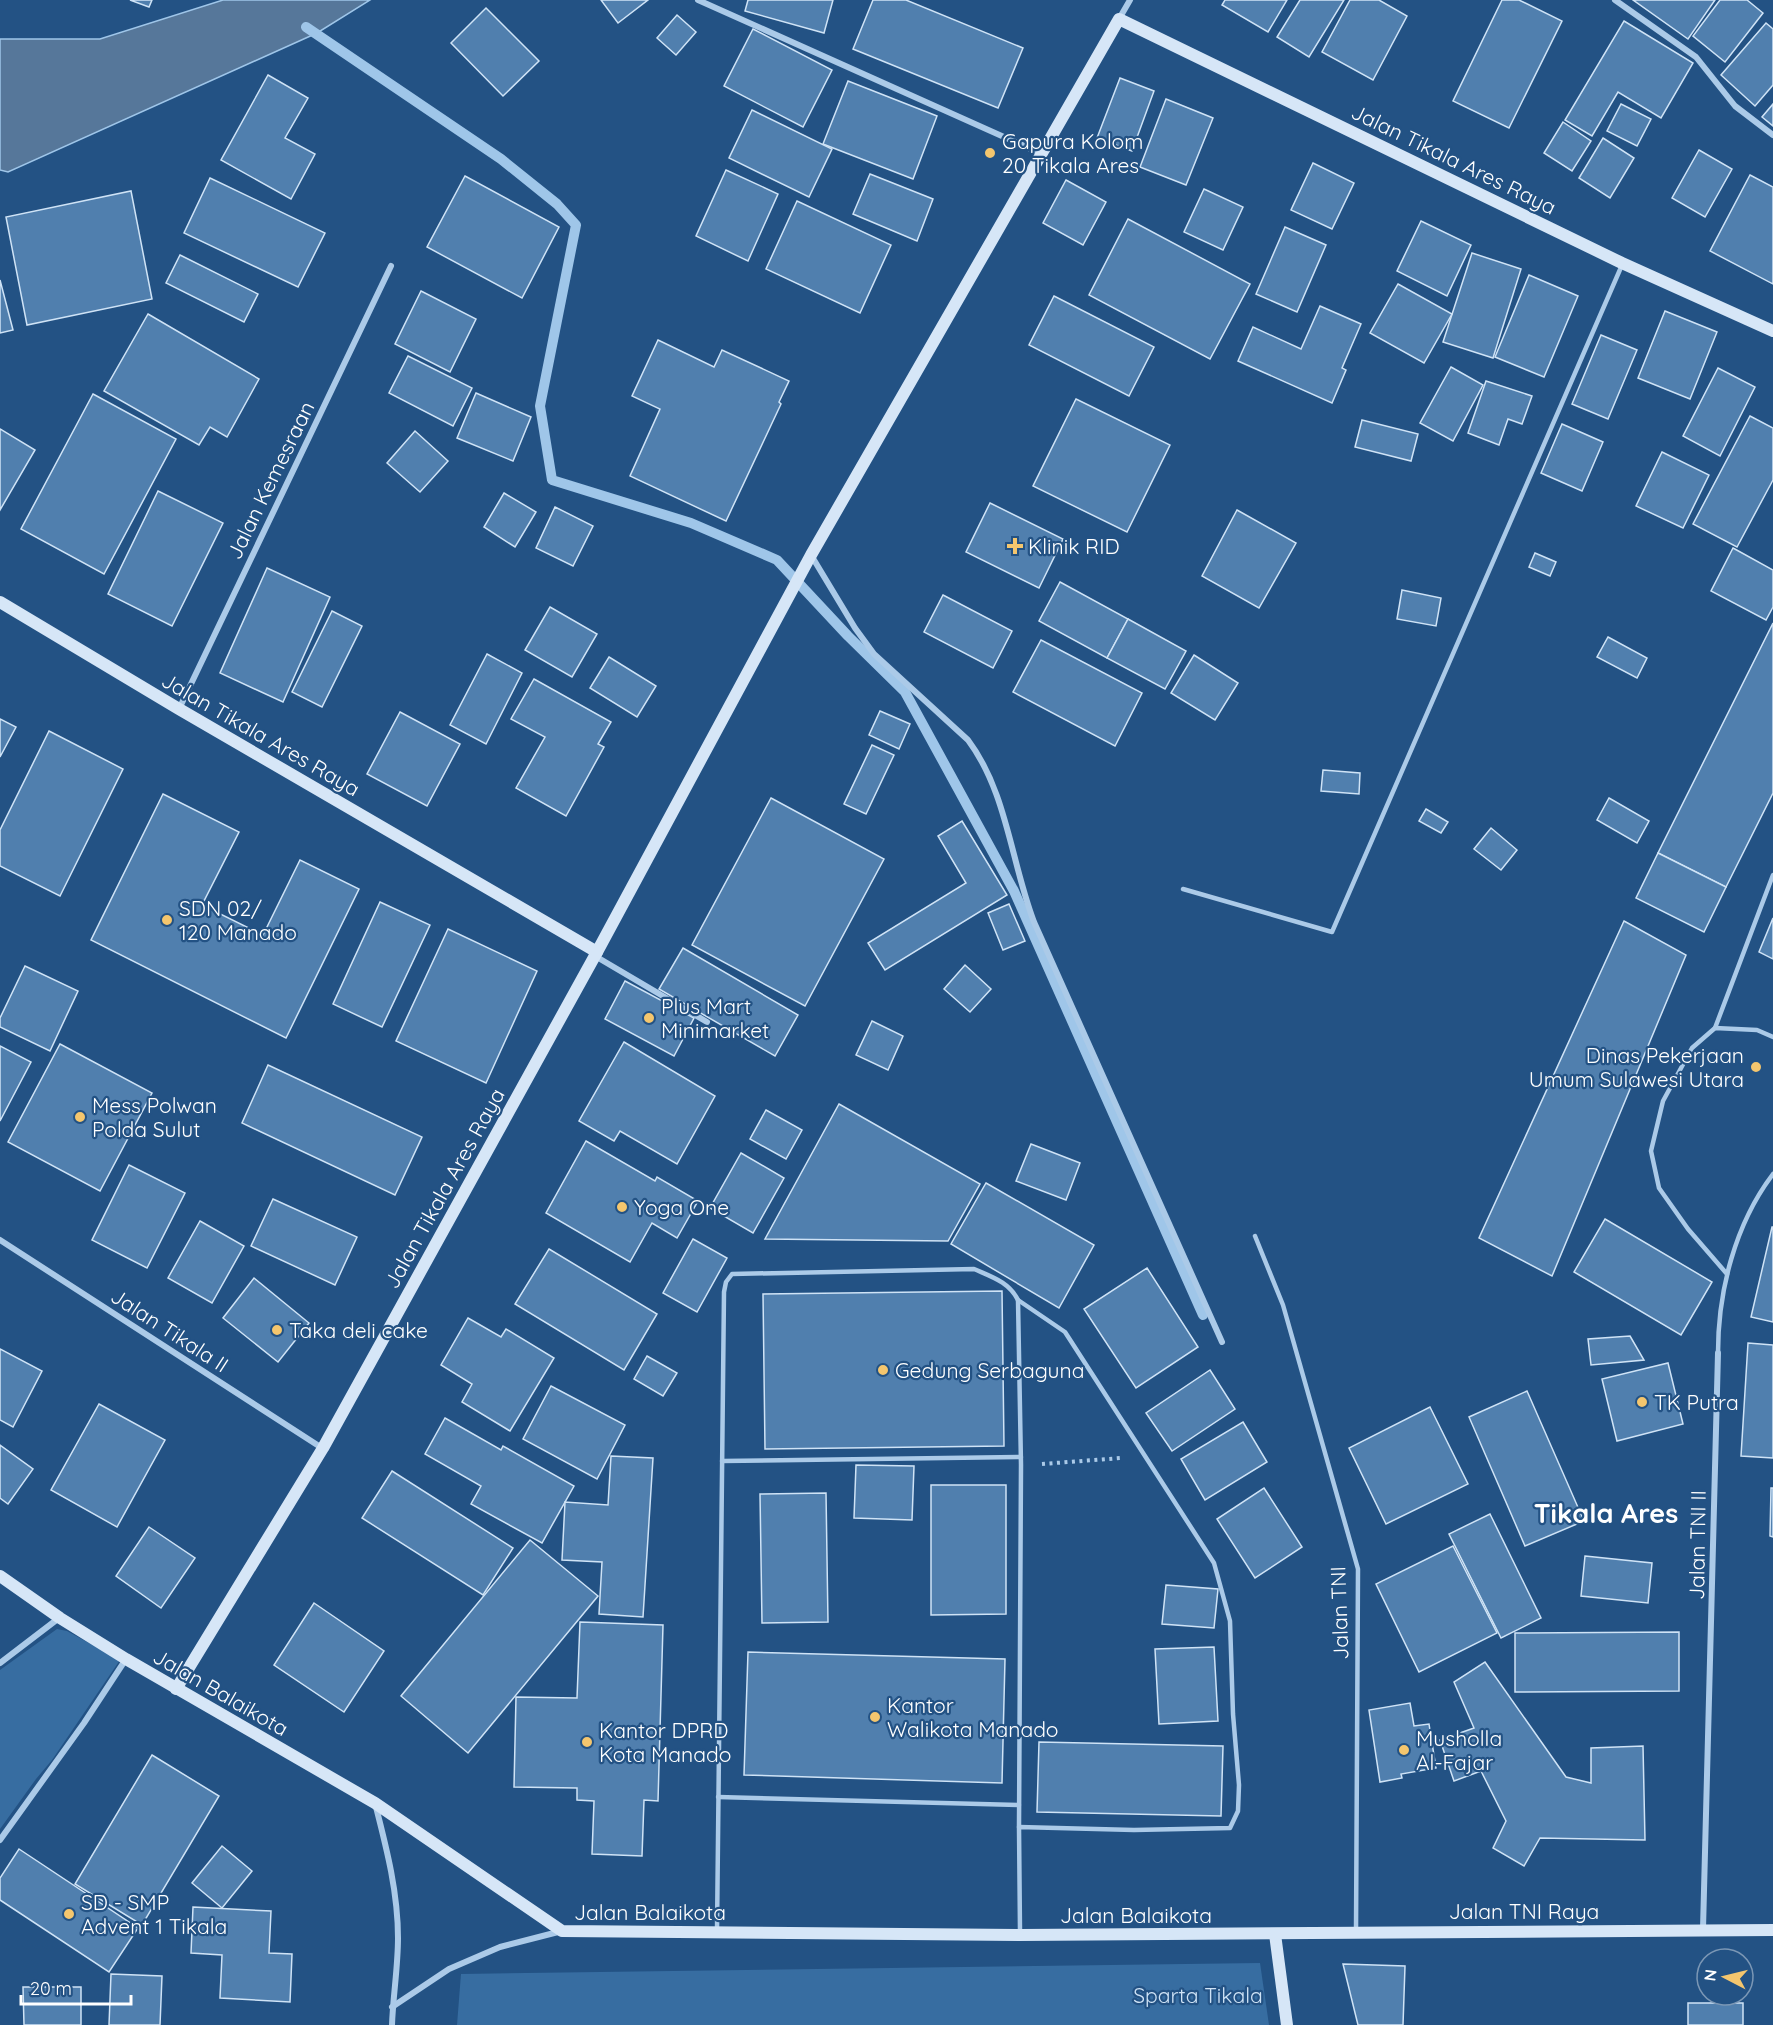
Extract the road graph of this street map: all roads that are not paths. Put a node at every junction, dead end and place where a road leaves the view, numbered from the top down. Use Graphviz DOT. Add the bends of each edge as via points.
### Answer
graph roads {
  1 [pos="698,0"];
  2 [pos="1130,0"];
  3 [pos="1615,0"];
  4 [pos="1119,19"];
  5 [pos="1773,135"];
  6 [pos="1042,154"];
  7 [pos="1622,263"];
  8 [pos="391,266"];
  9 [pos="1773,331"];
  10 [pos="810,559"];
  11 [pos="0,602"];
  12 [pos="178,709"];
  13 [pos="1773,875"];
  14 [pos="1183,889"];
  15 [pos="596,954"];
  16 [pos="707,1022"];
  17 [pos="1714,1028"];
  18 [pos="1773,1037"];
  19 [pos="1773,1174"];
  20 [pos="1255,1236"];
  21 [pos="0,1240"];
  22 [pos="1727,1274"];
  23 [pos="1018,1300"];
  24 [pos="1222,1342"];
  25 [pos="1718,1353"];
  26 [pos="323,1448"];
  27 [pos="1021,1457"];
  28 [pos="722,1461"];
  29 [pos="0,1576"];
  30 [pos="60,1618"];
  31 [pos="126,1659"];
  32 [pos="0,1663"];
  33 [pos="176,1689"];
  34 [pos="718,1797"];
  35 [pos="375,1803"];
  36 [pos="1019,1804"];
  37 [pos="1019,1827"];
  38 [pos="0,1840"];
  39 [pos="1703,1929"];
  40 [pos="1773,1930"];
  41 [pos="562,1931"];
  42 [pos="717,1931"];
  43 [pos="1356,1931"];
  44 [pos="1275,1934"];
  45 [pos="1020,1935"];
  46 [pos="392,2007"];
  47 [pos="392,2025"];
  48 [pos="1287,2025"];
  1 -- 6 [label="street"];
  2 -- 4 [label="street"];
  3 -- 5 [label="street" via="1696,57 1735,106"];
  4 -- 6 [label="main road, Jalan Tikala Ares Raya"];
  4 -- 7 [label="main road, Jalan Tikala Ares Raya"];
  6 -- 10 [label="main road, Jalan Tikala Ares Raya"];
  7 -- 9 [label="main road, Jalan Tikala Ares Raya"];
  7 -- 14 [label="lane" via="1332,932"];
  8 -- 12 [label="street, Jalan Kemesraan"];
  10 -- 15 [label="main road, Jalan Tikala Ares Raya"];
  10 -- 24 [label="street" via="874,654 968,740 979,755 991,779 1034,922"];
  11 -- 12 [label="main road, Jalan Tikala Ares Raya"];
  12 -- 15 [label="main road, Jalan Tikala Ares Raya"];
  13 -- 17 [label="lane"];
  15 -- 16 [label="street"];
  15 -- 26 [label="main road, Jalan Tikala Ares Raya"];
  17 -- 18 [label="lane" via="1756,1030"];
  17 -- 22 [label="lane" via="1692,1048 1663,1101 1651,1151 1659,1188"];
  19 -- 22 [label="lane, Jalan TNI II" via="1743,1226"];
  20 -- 43 [label="lane, Jalan TNI" via="1283,1305 1358,1569"];
  21 -- 26 [label="street, Jalan Tikala II"];
  22 -- 25 [label="lane, Jalan TNI II"];
  23 -- 27 [label="lane"];
  23 -- 28 [label="lane" via="1003,1282 974,1269 732,1274 724,1292"];
  23 -- 37 [label="lane" via="1065,1332 1214,1563 1230,1621 1239,1785 1238,1811 1230,1828"];
  25 -- 39 [label="street, Jalan TNI II"];
  26 -- 33 [label="main road, Jalan Tikala Ares Raya"];
  27 -- 28 [label="lane"];
  27 -- 36 [label="lane"];
  28 -- 34 [label="lane"];
  29 -- 30 [label="main road, Jalan Balaikota"];
  30 -- 31 [label="main road, Jalan Balaikota"];
  30 -- 32 [label="street"];
  31 -- 33 [label="main road, Jalan Balaikota"];
  31 -- 38 [label="street"];
  33 -- 35 [label="main road, Jalan Balaikota"];
  34 -- 36 [label="lane"];
  34 -- 42 [label="lane"];
  35 -- 41 [label="main road, Jalan Balaikota"];
  35 -- 46 [label="street" via="396,1902 398,1939"];
  36 -- 37 [label="lane"];
  37 -- 45 [label="lane"];
  39 -- 40 [label="main road, Jalan TNI Raya"];
  39 -- 43 [label="main road, Jalan TNI Raya"];
  41 -- 42 [label="main road, Jalan Balaikota"];
  41 -- 46 [label="street" via="500,1947 448,1969"];
  42 -- 45 [label="main road, Jalan Balaikota"];
  43 -- 44 [label="main road, Jalan TNI Raya"];
  44 -- 45 [label="main road, Jalan Balaikota"];
  44 -- 48 [label="main road"];
  46 -- 47 [label="street"];
}
